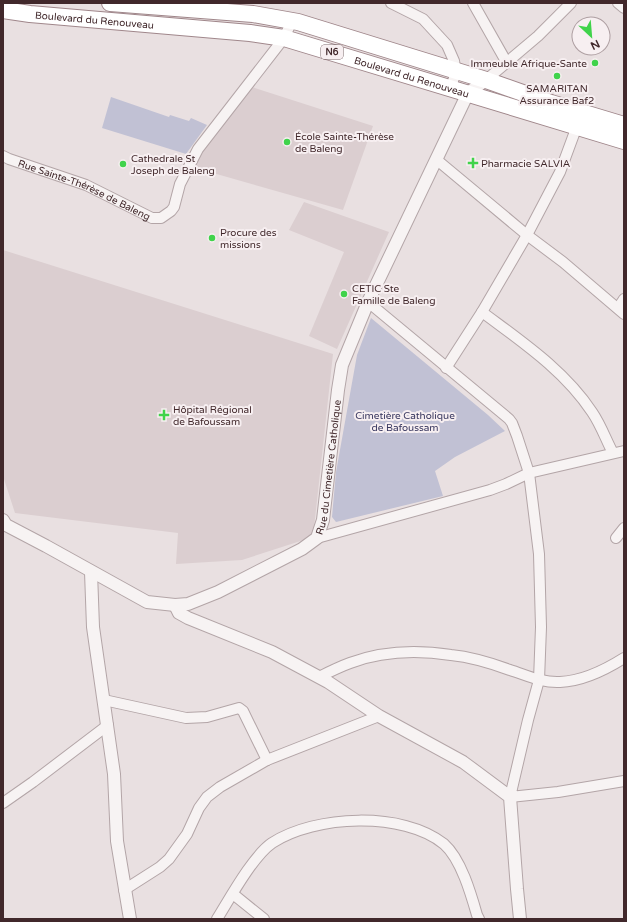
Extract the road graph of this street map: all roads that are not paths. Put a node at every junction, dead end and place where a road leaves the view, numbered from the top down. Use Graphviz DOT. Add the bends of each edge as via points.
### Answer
graph roads {
  1 [pos="110,3"];
  2 [pos="391,3"];
  3 [pos="473,3"];
  4 [pos="571,3"];
  5 [pos="618,3"];
  6 [pos="150,7"];
  7 [pos="30,8"];
  8 [pos="624,8"];
  9 [pos="3,10"];
  10 [pos="292,21"];
  11 [pos="149,24"];
  12 [pos="284,38"];
  13 [pos="507,63"];
  14 [pos="456,72"];
  15 [pos="486,80"];
  16 [pos="451,87"];
  17 [pos="468,93"];
  18 [pos="624,125"];
  19 [pos="577,126"];
  20 [pos="624,141"];
  21 [pos="3,156"];
  22 [pos="437,160"];
  23 [pos="527,235"];
  24 [pos="624,299"];
  25 [pos="368,302"];
  26 [pos="621,311"];
  27 [pos="482,312"];
  28 [pos="446,368"];
  29 [pos="624,450"];
  30 [pos="613,453"];
  31 [pos="529,473"];
  32 [pos="4,523"];
  33 [pos="624,528"];
  34 [pos="317,538"];
  35 [pos="616,538"];
  36 [pos="91,572"];
  37 [pos="175,605"];
  38 [pos="624,658"];
  39 [pos="319,677"];
  40 [pos="539,680"];
  41 [pos="104,700"];
  42 [pos="379,716"];
  43 [pos="108,725"];
  44 [pos="267,760"];
  45 [pos="624,781"];
  46 [pos="510,798"];
  47 [pos="3,802"];
  48 [pos="124,890"];
  49 [pos="233,894"];
  50 [pos="130,919"];
  51 [pos="217,919"];
  52 [pos="264,919"];
  53 [pos="479,919"];
  54 [pos="520,919"];
  1 -- 6 [label="highway, Boulevard du Renouveau / N6"];
  2 -- 14 [label="street" via="423,19 433,29 452,54"];
  3 -- 13 [label="street"];
  4 -- 13 [label="street"];
  5 -- 8 [label="street"];
  6 -- 10 [label="highway, Boulevard du Renouveau / N6" via="253,14"];
  6 -- 11 [label="highway"];
  7 -- 9 [label="highway, N6"];
  7 -- 11 [label="highway, Boulevard du Renouveau / N6"];
  10 -- 12 [label="street, Rue Sainte-Thérèse de Baleng"];
  10 -- 14 [label="highway, Boulevard du Renouveau / N6"];
  11 -- 12 [label="highway, Boulevard du Renouveau / N6"];
  12 -- 16 [label="highway, Boulevard du Renouveau / N6"];
  12 -- 21 [label="street, Rue Sainte-Thérèse de Baleng" via="198,149 180,184 174,207 161,218 152,218 86,185"];
  13 -- 15 [label="street"];
  14 -- 15 [label="highway, Boulevard du Renouveau / N6"];
  14 -- 16 [label="street"];
  15 -- 17 [label="street, Rue du Cimetière Catholique"];
  15 -- 18 [label="highway, Boulevard du Renouveau / N6"];
  16 -- 17 [label="highway, Boulevard du Renouveau / N6"];
  17 -- 19 [label="highway, Boulevard du Renouveau / N6"];
  17 -- 22 [label="street, Rue du Cimetière Catholique"];
  19 -- 20 [label="highway, Boulevard du Renouveau / N6"];
  19 -- 23 [label="street" via="560,172"];
  22 -- 23 [label="street"];
  22 -- 25 [label="street, Rue du Cimetière Catholique"];
  23 -- 26 [label="street"];
  23 -- 27 [label="street"];
  24 -- 26 [label="street"];
  25 -- 28 [label="street"];
  25 -- 34 [label="street, Rue du Cimetière Catholique" via="342,365 323,520"];
  27 -- 28 [label="street"];
  27 -- 30 [label="street" via="530,348 574,387 593,414"];
  28 -- 31 [label="street" via="509,419"];
  29 -- 30 [label="street"];
  30 -- 31 [label="street"];
  31 -- 34 [label="street" via="494,489"];
  31 -- 40 [label="street" via="539,554"];
  32 -- 36 [label="street, Rue du Cimetière Catholique"];
  33 -- 35 [label="street"];
  34 -- 37 [label="street, Rue du Cimetière Catholique" via="302,549 218,592 188,604"];
  36 -- 37 [label="street, Rue du Cimetière Catholique" via="147,602"];
  36 -- 41 [label="street" via="93,626"];
  37 -- 39 [label="street" via="180,613 188,618 272,652"];
  38 -- 40 [label="street" via="576,680"];
  39 -- 40 [label="street" via="365,658 414,652 470,658"];
  39 -- 42 [label="street"];
  40 -- 46 [label="street"];
  41 -- 43 [label="street"];
  41 -- 44 [label="street" via="186,718 207,717 239,708"];
  42 -- 44 [label="street"];
  42 -- 46 [label="street" via="463,762"];
  43 -- 47 [label="street"];
  43 -- 48 [label="street" via="114,774 117,841"];
  44 -- 48 [label="street" via="207,797 187,834 169,859"];
  45 -- 46 [label="street"];
  46 -- 54 [label="street"];
  48 -- 50 [label="street"];
  49 -- 51 [label="street"];
  49 -- 52 [label="street"];
  49 -- 53 [label="street" via="259,854 272,843 306,828 328,822 374,821 414,829 444,845 468,883"];
}
